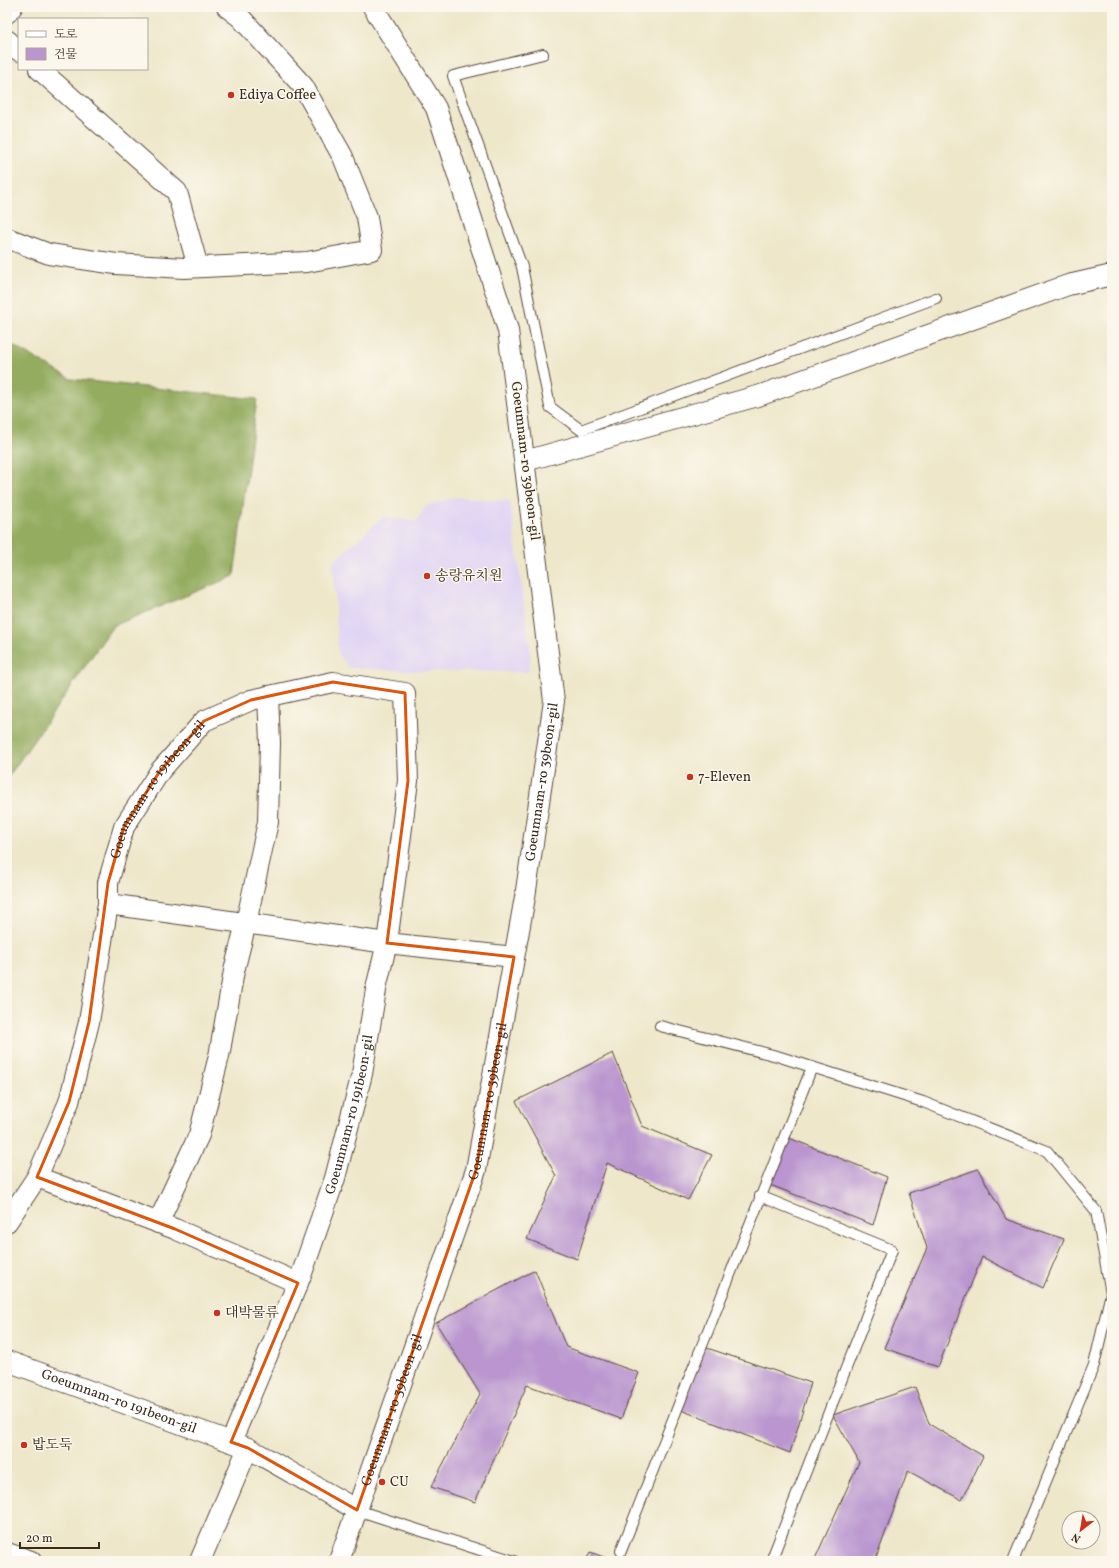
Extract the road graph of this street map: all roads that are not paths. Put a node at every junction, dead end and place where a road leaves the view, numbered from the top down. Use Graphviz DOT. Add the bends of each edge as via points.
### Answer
graph roads {
  1 [pos="12,7"];
  2 [pos="373,7"];
  3 [pos="238,10"];
  4 [pos="7,13"];
  5 [pos="7,40"];
  6 [pos="18,50"];
  7 [pos="543,54"];
  8 [pos="41,70"];
  9 [pos="7,238"];
  10 [pos="198,267"];
  11 [pos="1112,275"];
  12 [pos="936,298"];
  13 [pos="525,461"];
  14 [pos="268,696"];
  15 [pos="108,904"];
  16 [pos="246,924"];
  17 [pos="387,943"];
  18 [pos="514,957"];
  19 [pos="660,1026"];
  20 [pos="812,1067"];
  21 [pos="37,1177"];
  22 [pos="760,1196"];
  23 [pos="7,1222"];
  24 [pos="158,1223"];
  25 [pos="298,1283"];
  26 [pos="7,1361"];
  27 [pos="239,1445"];
  28 [pos="357,1510"];
  29 [pos="621,1550"];
  30 [pos="7,1553"];
  31 [pos="31,1561"];
  32 [pos="200,1561"];
  33 [pos="339,1561"];
  34 [pos="514,1561"];
  35 [pos="771,1561"];
  36 [pos="1013,1561"];
  1 -- 4 [label="street"];
  2 -- 13 [label="street, Goeumnam-ro 39beon-gil" via="436,108 508,330"];
  3 -- 10 [label="street" via="303,86 343,157 367,217 372,250 307,262"];
  5 -- 6 [label="street"];
  7 -- 12 [label="lane" via="453,76 522,267 550,407 580,430"];
  8 -- 10 [label="street" via="177,192"];
  9 -- 10 [label="street" via="49,254 116,264"];
  11 -- 13 [label="street" via="1068,285 761,395"];
  13 -- 18 [label="street, Goeumnam-ro 39beon-gil" via="554,701"];
  14 -- 15 [label="street, Goeumnam-ro 191beon-gil" via="250,700 204,721 160,771 124,827 108,883"];
  14 -- 16 [label="street" via="268,822"];
  14 -- 17 [label="street, Goeumnam-ro 191beon-gil" via="334,682 405,693 408,781"];
  15 -- 16 [label="street"];
  15 -- 21 [label="street, Goeumnam-ro 191beon-gil" via="86,1037 69,1102"];
  16 -- 17 [label="street"];
  16 -- 24 [label="street" via="234,971 219,1056 199,1135"];
  17 -- 18 [label="street"];
  17 -- 25 [label="street, Goeumnam-ro 191beon-gil" via="377,984 362,1074 335,1178"];
  18 -- 28 [label="street, Goeumnam-ro 39beon-gil" via="476,1170"];
  19 -- 20 [label="lane"];
  20 -- 22 [label="lane"];
  20 -- 36 [label="lane" via="923,1102 1047,1151 1096,1210 1111,1293 1094,1365"];
  21 -- 23 [label="street, Goeumnam-ro 191beon-gil"];
  21 -- 24 [label="street"];
  22 -- 29 [label="lane"];
  22 -- 35 [label="lane" via="892,1250"];
  24 -- 25 [label="street"];
  25 -- 27 [label="street, Goeumnam-ro 191beon-gil"];
  26 -- 27 [label="street, Goeumnam-ro 191beon-gil"];
  27 -- 28 [label="street, Goeumnam-ro 191beon-gil"];
  27 -- 32 [label="street, Goeumnam-ro 191beon-gil"];
  28 -- 33 [label="street, Goeumnam-ro 39beon-gil"];
  28 -- 34 [label="lane"];
  30 -- 31 [label="street"];
}
